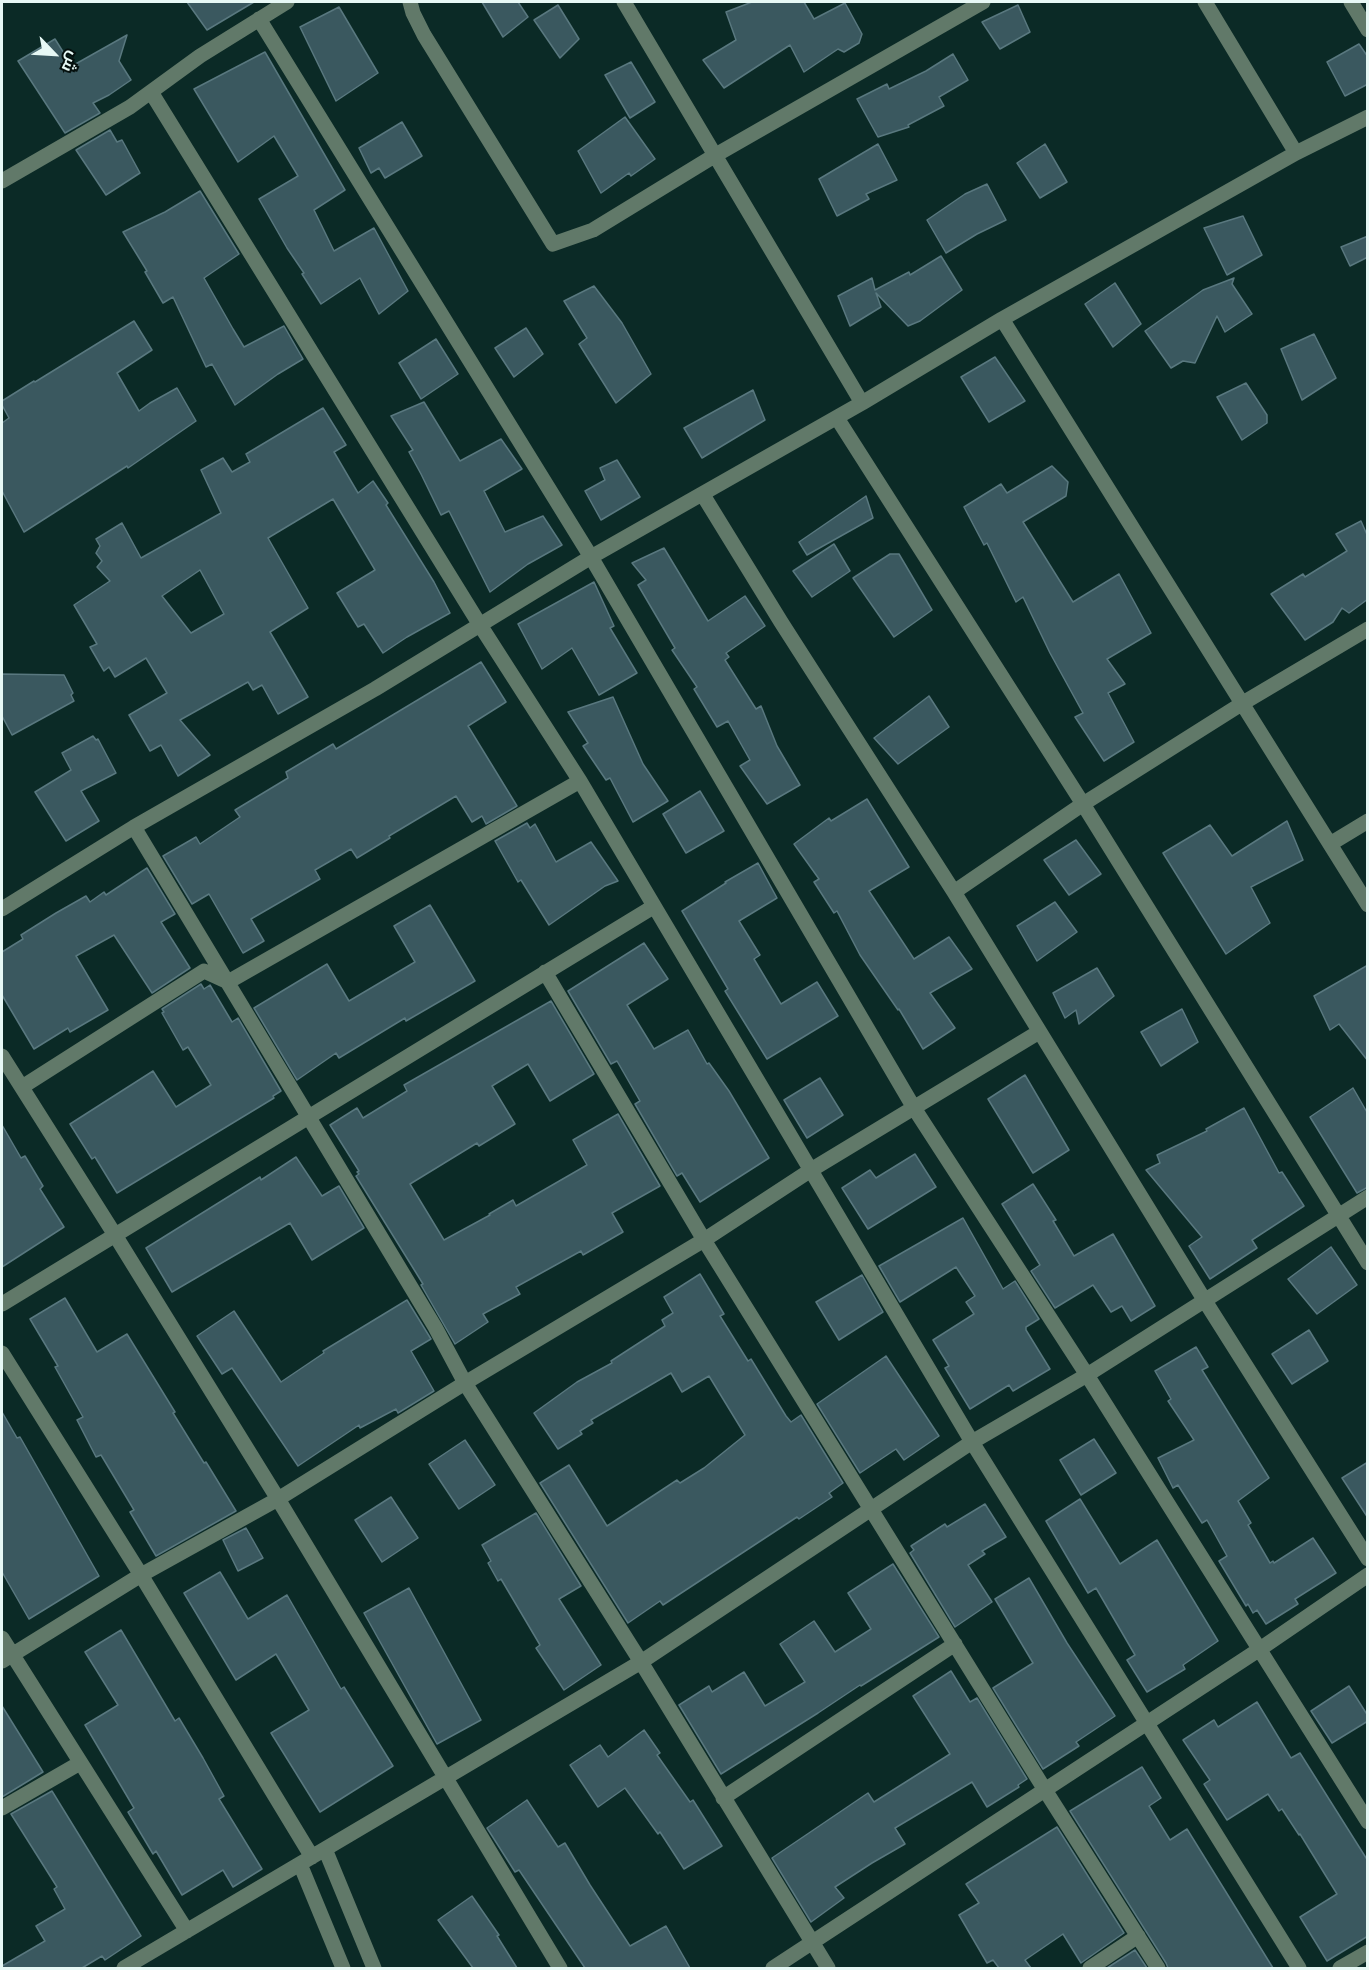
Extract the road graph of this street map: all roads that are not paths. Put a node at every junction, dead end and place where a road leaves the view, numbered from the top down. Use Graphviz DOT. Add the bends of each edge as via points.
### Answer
graph roads {
  1 [pos="287,2"];
  2 [pos="410,2"];
  3 [pos="624,2"];
  4 [pos="983,2"];
  5 [pos="1205,2"];
  6 [pos="1351,2"];
  7 [pos="259,19"];
  8 [pos="1368,30"];
  9 [pos="151,92"];
  10 [pos="1368,117"];
  11 [pos="1296,153"];
  12 [pos="714,156"];
  13 [pos="2,181"];
  14 [pos="1002,319"];
  15 [pos="862,403"];
  16 [pos="837,418"];
  17 [pos="703,495"];
  18 [pos="591,557"];
  19 [pos="480,624"];
  20 [pos="1368,629"];
  21 [pos="1243,703"];
  22 [pos="580,781"];
  23 [pos="1083,804"];
  24 [pos="1368,821"];
  25 [pos="134,826"];
  26 [pos="1330,844"];
  27 [pos="954,892"];
  28 [pos="1368,905"];
  29 [pos="653,907"];
  30 [pos="2,909"];
  31 [pos="545,972"];
  32 [pos="228,982"];
  33 [pos="1039,1032"];
  34 [pos="2,1056"];
  35 [pos="22,1087"];
  36 [pos="914,1108"];
  37 [pos="308,1116"];
  38 [pos="811,1170"];
  39 [pos="1368,1197"];
  40 [pos="1340,1216"];
  41 [pos="115,1235"];
  42 [pos="704,1240"];
  43 [pos="1368,1263"];
  44 [pos="1205,1301"];
  45 [pos="2,1304"];
  46 [pos="2,1353"];
  47 [pos="1087,1375"];
  48 [pos="465,1383"];
  49 [pos="972,1442"];
  50 [pos="278,1499"];
  51 [pos="871,1507"];
  52 [pos="1368,1559"];
  53 [pos="141,1575"];
  54 [pos="1368,1575"];
  55 [pos="2,1638"];
  56 [pos="955,1644"];
  57 [pos="1260,1649"];
  58 [pos="7,1658"];
  59 [pos="641,1662"];
  60 [pos="1147,1724"];
  61 [pos="80,1763"];
  62 [pos="444,1778"];
  63 [pos="1045,1790"];
  64 [pos="723,1798"];
  65 [pos="2,1808"];
  66 [pos="1368,1822"];
  67 [pos="312,1857"];
  68 [pos="187,1931"];
  69 [pos="1138,1936"];
  70 [pos="812,1943"];
  71 [pos="1368,1952"];
  72 [pos="124,1968"];
  73 [pos="343,1968"];
  74 [pos="374,1968"];
  75 [pos="560,1968"];
  76 [pos="773,1968"];
  77 [pos="828,1968"];
  78 [pos="1090,1968"];
  79 [pos="1158,1968"];
  80 [pos="1299,1968"];
  81 [pos="1340,1968"];
  1 -- 7 [label="street"];
  2 -- 12 [label="street" via="424,35 553,244 593,230"];
  3 -- 12 [label="street"];
  4 -- 12 [label="street"];
  5 -- 11 [label="street"];
  6 -- 8 [label="street"];
  7 -- 9 [label="street"];
  7 -- 18 [label="street"];
  9 -- 13 [label="street"];
  9 -- 19 [label="street"];
  10 -- 11 [label="street"];
  11 -- 14 [label="street"];
  12 -- 15 [label="street"];
  14 -- 15 [label="street"];
  14 -- 21 [label="street"];
  15 -- 16 [label="street"];
  16 -- 17 [label="street"];
  16 -- 23 [label="street"];
  17 -- 18 [label="street"];
  17 -- 27 [label="street"];
  18 -- 19 [label="street"];
  18 -- 36 [label="street"];
  19 -- 22 [label="street"];
  19 -- 25 [label="street" via="375,689"];
  20 -- 21 [label="street"];
  21 -- 23 [label="street"];
  21 -- 26 [label="street"];
  22 -- 29 [label="street"];
  22 -- 32 [label="street"];
  23 -- 27 [label="street"];
  23 -- 40 [label="street"];
  24 -- 26 [label="street"];
  25 -- 30 [label="street"];
  25 -- 32 [label="street"];
  26 -- 28 [label="street"];
  27 -- 33 [label="street"];
  29 -- 31 [label="street"];
  29 -- 38 [label="street"];
  31 -- 37 [label="street"];
  31 -- 42 [label="street"];
  32 -- 35 [label="street" via="204,971"];
  32 -- 37 [label="street"];
  33 -- 36 [label="street"];
  33 -- 44 [label="street"];
  34 -- 35 [label="street"];
  35 -- 41 [label="street"];
  36 -- 38 [label="street"];
  36 -- 47 [label="street"];
  37 -- 41 [label="street"];
  37 -- 48 [label="street"];
  38 -- 42 [label="street"];
  38 -- 49 [label="street"];
  39 -- 40 [label="street"];
  40 -- 43 [label="street"];
  40 -- 44 [label="street"];
  41 -- 45 [label="street"];
  41 -- 50 [label="street"];
  42 -- 48 [label="street"];
  42 -- 51 [label="street"];
  44 -- 47 [label="street"];
  44 -- 52 [label="street"];
  46 -- 53 [label="street"];
  47 -- 49 [label="street"];
  47 -- 57 [label="street"];
  48 -- 50 [label="street"];
  48 -- 59 [label="street"];
  49 -- 51 [label="street"];
  49 -- 60 [label="street"];
  50 -- 53 [label="street"];
  50 -- 62 [label="street"];
  51 -- 56 [label="street"];
  51 -- 59 [label="street"];
  53 -- 58 [label="street"];
  53 -- 67 [label="street"];
  54 -- 57 [label="street"];
  55 -- 58 [label="street"];
  56 -- 63 [label="street"];
  56 -- 64 [label="street"];
  57 -- 60 [label="street"];
  57 -- 66 [label="street"];
  58 -- 61 [label="street"];
  59 -- 62 [label="street"];
  59 -- 64 [label="street"];
  60 -- 63 [label="street"];
  60 -- 80 [label="street"];
  61 -- 65 [label="street"];
  61 -- 68 [label="street"];
  62 -- 67 [label="street"];
  62 -- 75 [label="street"];
  63 -- 69 [label="street"];
  63 -- 70 [label="street"];
  64 -- 70 [label="street"];
  67 -- 68 [label="street"];
  67 -- 73 [label="street"];
  67 -- 74 [label="street"];
  68 -- 72 [label="street"];
  69 -- 78 [label="street"];
  69 -- 79 [label="street"];
  70 -- 76 [label="street"];
  70 -- 77 [label="street"];
  71 -- 81 [label="street"];
}
